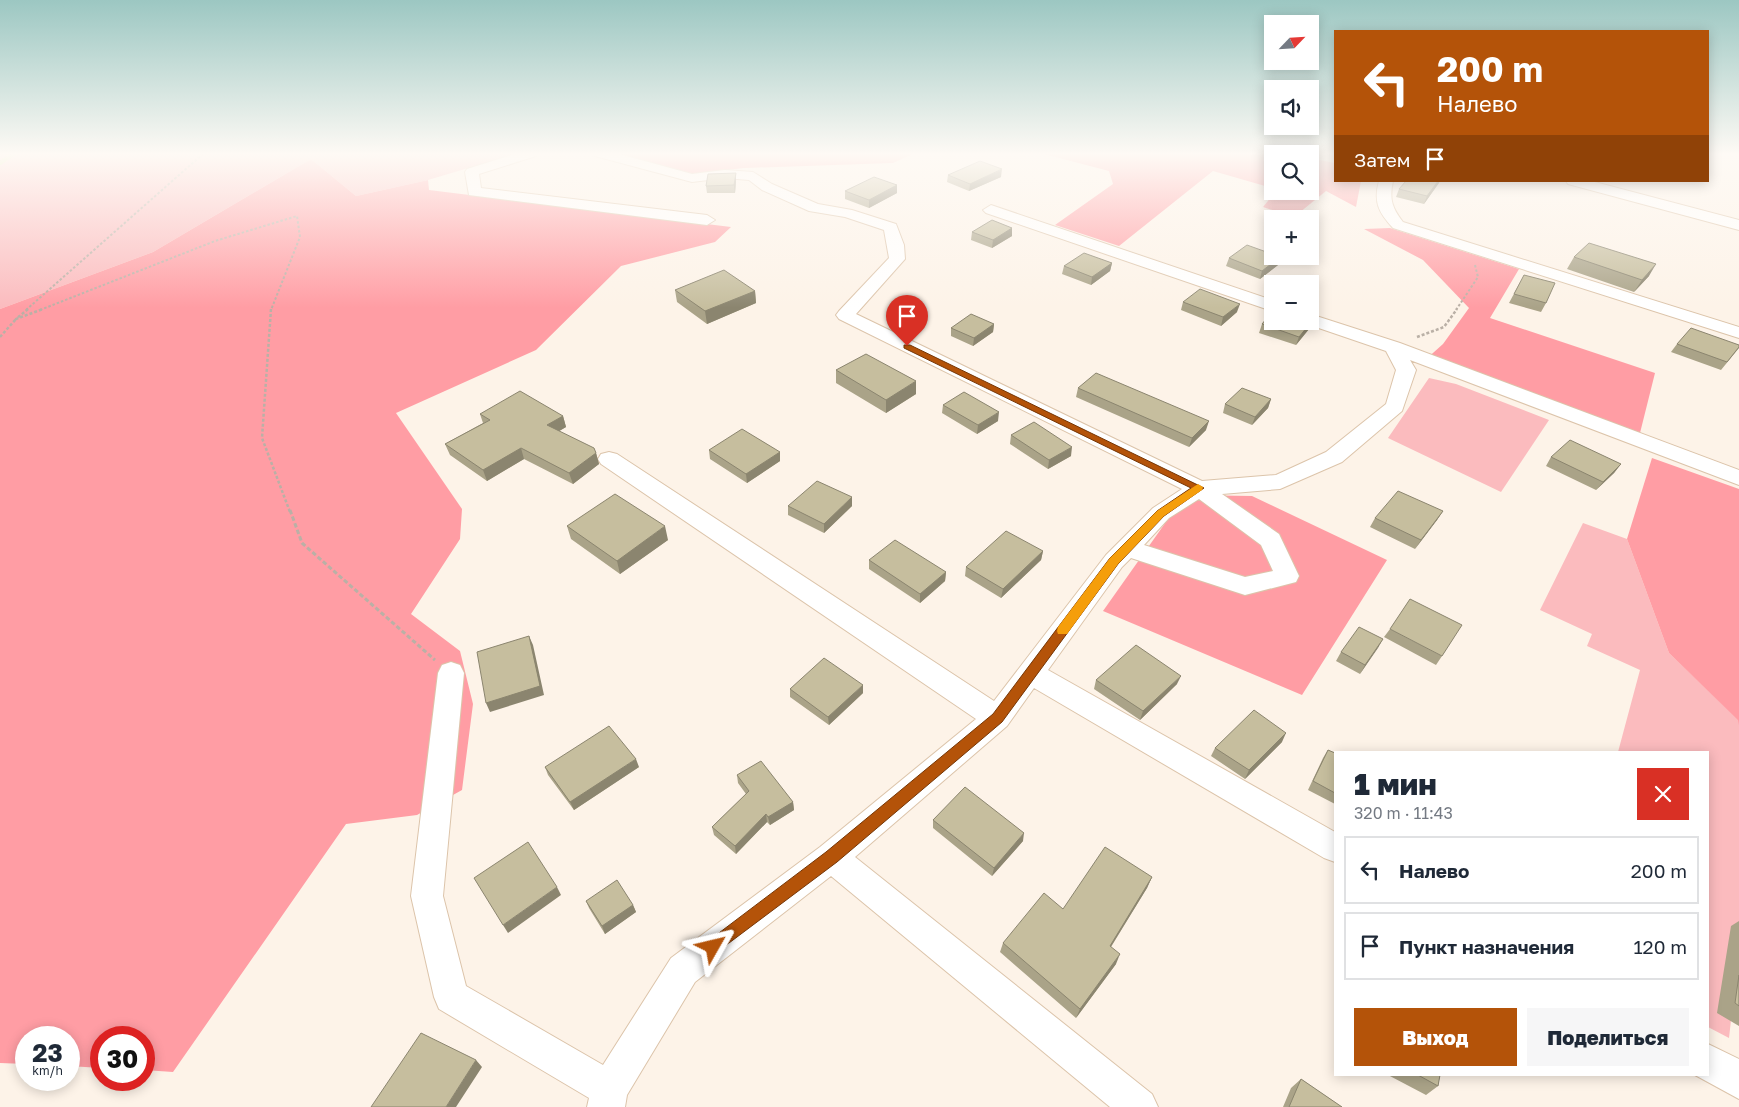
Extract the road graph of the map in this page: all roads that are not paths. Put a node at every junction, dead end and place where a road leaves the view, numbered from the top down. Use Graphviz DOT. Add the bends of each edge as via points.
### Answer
graph roads {
  1 [pos="579,205"];
  2 [pos="806,205"];
  3 [pos="1383,205"];
  4 [pos="1662,205"];
  5 [pos="991,210"];
  6 [pos="707,220"];
  7 [pos="1739,225"];
  8 [pos="1264,303"];
  9 [pos="1319,322"];
  10 [pos="1739,333"];
  11 [pos="1393,347"];
  12 [pos="609,459"];
  13 [pos="1739,478"];
  14 [pos="1198,488"];
  15 [pos="1127,548"];
  16 [pos="451,673"];
  17 [pos="1031,673"];
  18 [pos="997,718"];
  19 [pos="1334,847"];
  20 [pos="832,857"];
  21 [pos="1709,1063"];
  22 [pos="1739,1080"];
  23 [pos="608,1098"];
  24 [pos="1139,1107"];
  1 -- 6 [label="street"];
  2 -- 14 [label="street" via="891,227 897,259 845,315"];
  3 -- 10 [label="street" via="1398,226"];
  4 -- 7 [label="street"];
  5 -- 8 [label="street"];
  9 -- 11 [label="street"];
  11 -- 13 [label="street"];
  11 -- 14 [label="street" via="1406,370 1395,407 1334,457 1280,482"];
  12 -- 18 [label="street"];
  14 -- 15 [label="street" via="1160,514"];
  14 -- 15 [label="street" via="1271,540 1287,576 1245,586"];
  15 -- 17 [label="street"];
  16 -- 23 [label="street" via="427,896 451,997"];
  17 -- 18 [label="street"];
  17 -- 19 [label="street"];
  18 -- 20 [label="street"];
  20 -- 23 [label="street" via="683,970"];
  20 -- 24 [label="street"];
  21 -- 22 [label="street"];
}
